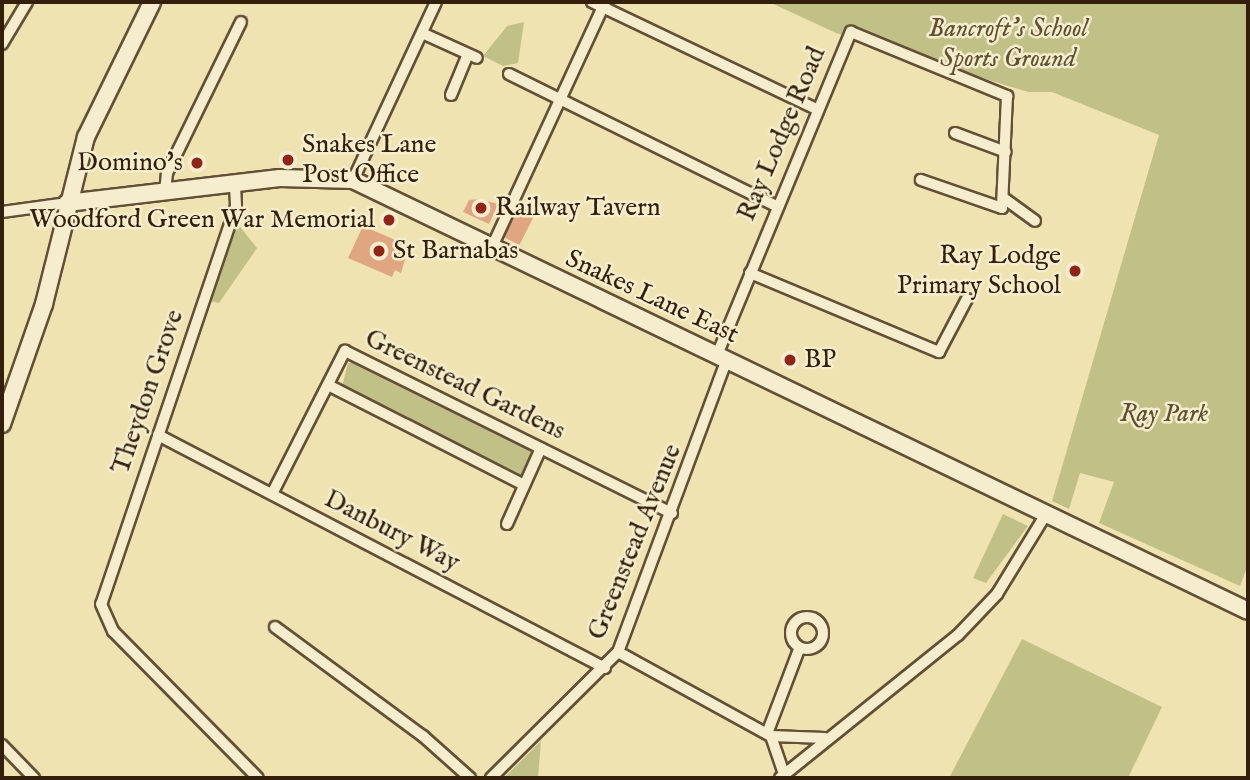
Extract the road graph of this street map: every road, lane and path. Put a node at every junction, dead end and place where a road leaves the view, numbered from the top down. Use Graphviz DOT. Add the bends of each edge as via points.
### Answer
graph roads {
  1 [pos="27,2"];
  2 [pos="152,2"];
  3 [pos="436,2"];
  4 [pos="600,3"];
  5 [pos="241,22"];
  6 [pos="422,33"];
  7 [pos="2,44"];
  8 [pos="509,74"];
  9 [pos="451,94"];
  10 [pos="559,101"];
  11 [pos="816,109"];
  12 [pos="955,133"];
  13 [pos="1006,152"];
  14 [pos="353,180"];
  15 [pos="921,180"];
  16 [pos="235,186"];
  17 [pos="164,192"];
  18 [pos="1005,201"];
  19 [pos="67,203"];
  20 [pos="776,206"];
  21 [pos="2,212"];
  22 [pos="1035,221"];
  23 [pos="492,247"];
  24 [pos="750,273"];
  25 [pos="967,299"];
  26 [pos="722,357"];
  27 [pos="328,386"];
  28 [pos="2,424"];
  29 [pos="158,435"];
  30 [pos="541,448"];
  31 [pos="522,484"];
  32 [pos="272,494"];
  33 [pos="672,513"];
  34 [pos="1046,514"];
  35 [pos="507,524"];
  36 [pos="1248,611"];
  37 [pos="275,627"];
  38 [pos="618,652"];
  39 [pos="798,652"];
  40 [pos="605,668"];
  41 [pos="770,733"];
  42 [pos="825,738"];
  43 [pos="2,745"];
  44 [pos="782,776"];
  45 [pos="34,778"];
  46 [pos="258,778"];
  47 [pos="470,778"];
  48 [pos="491,778"];
  1 -- 7 [label="street"];
  2 -- 19 [label="street" via="101,101"];
  3 -- 6 [label="street"];
  4 -- 10 [label="street"];
  4 -- 11 [label="street"];
  5 -- 17 [label="street" via="167,173"];
  6 -- 9 [label="street" via="472,56"];
  6 -- 14 [label="street"];
  8 -- 10 [label="street"];
  10 -- 20 [label="street"];
  10 -- 23 [label="street"];
  11 -- 13 [label="street, Ray Lodge Road" via="854,32 1007,96"];
  11 -- 20 [label="street, Ray Lodge Road"];
  12 -- 13 [label="street"];
  13 -- 18 [label="street, Ray Lodge Road"];
  14 -- 16 [label="street, Snakes Lane East" via="325,176"];
  14 -- 23 [label="street, Snakes Lane East"];
  15 -- 18 [label="street" via="995,210"];
  16 -- 17 [label="street, Snakes Lane East"];
  16 -- 29 [label="street, Theydon Grove" via="236,206"];
  17 -- 19 [label="street, Snakes Lane East"];
  18 -- 22 [label="street"];
  19 -- 21 [label="street, Snakes Lane East"];
  19 -- 28 [label="street" via="44,304"];
  20 -- 24 [label="street, Ray Lodge Road"];
  23 -- 26 [label="street, Snakes Lane East"];
  24 -- 25 [label="street" via="943,352"];
  24 -- 26 [label="street, Ray Lodge Road"];
  26 -- 33 [label="street, Greenstead Avenue"];
  26 -- 34 [label="street, Snakes Lane East"];
  27 -- 30 [label="street, Greenstead Gardens" via="348,351"];
  27 -- 31 [label="street"];
  27 -- 32 [label="street, Greenstead Gardens"];
  29 -- 32 [label="street, Danbury Way"];
  29 -- 46 [label="street, Theydon Grove" via="102,612 113,631"];
  30 -- 31 [label="street"];
  30 -- 33 [label="street, Greenstead Gardens"];
  31 -- 35 [label="street"];
  32 -- 40 [label="street, Danbury Way"];
  33 -- 38 [label="street, Greenstead Avenue"];
  34 -- 36 [label="street, Snakes Lane East"];
  34 -- 42 [label="street" via="997,594 958,635"];
  37 -- 47 [label="street" via="424,736"];
  38 -- 40 [label="street, Greenstead Avenue"];
  38 -- 41 [label="street"];
  39 -- 41 [label="street"];
  40 -- 48 [label="street, Greenstead Avenue"];
  41 -- 42 [label="street"];
  41 -- 44 [label="street"];
  42 -- 44 [label="street"];
  43 -- 45 [label="street"];
}
